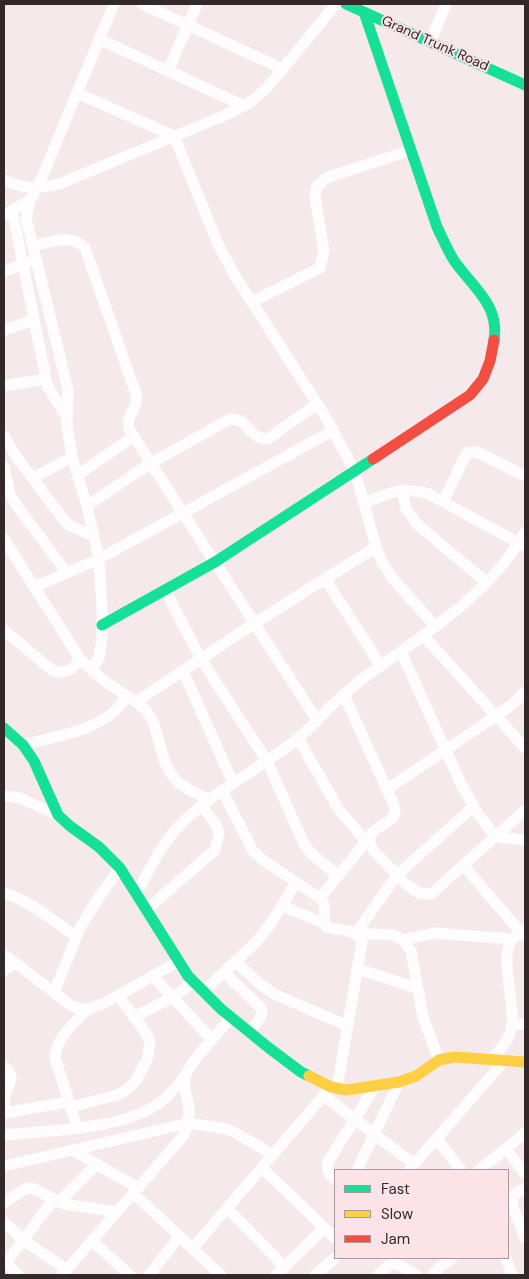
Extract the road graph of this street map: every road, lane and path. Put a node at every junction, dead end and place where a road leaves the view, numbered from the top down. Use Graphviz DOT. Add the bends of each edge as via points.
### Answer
graph roads {
  1 [pos="114,4"];
  2 [pos="142,4"];
  3 [pos="197,4"];
  4 [pos="336,4"];
  5 [pos="346,4"];
  6 [pos="446,4"];
  7 [pos="364,12"];
  8 [pos="187,24"];
  9 [pos="99,39"];
  10 [pos="430,42"];
  11 [pos="283,69"];
  12 [pos="168,71"];
  13 [pos="525,85"];
  14 [pos="77,93"];
  15 [pos="244,106"];
  16 [pos="174,136"];
  17 [pos="412,150"];
  18 [pos="4,180"];
  19 [pos="37,188"];
  20 [pos="30,200"];
  21 [pos="8,212"];
  22 [pos="33,246"];
  23 [pos="36,258"];
  24 [pos="23,265"];
  25 [pos="4,272"];
  26 [pos="251,302"];
  27 [pos="34,320"];
  28 [pos="4,330"];
  29 [pos="46,379"];
  30 [pos="4,386"];
  31 [pos="318,404"];
  32 [pos="66,416"];
  33 [pos="334,430"];
  34 [pos="4,436"];
  35 [pos="134,436"];
  36 [pos="72,457"];
  37 [pos="151,463"];
  38 [pos="4,467"];
  39 [pos="354,471"];
  40 [pos="78,475"];
  41 [pos="525,476"];
  42 [pos="33,478"];
  43 [pos="402,490"];
  44 [pos="7,496"];
  45 [pos="443,502"];
  46 [pos="364,503"];
  47 [pos="87,506"];
  48 [pos="183,513"];
  49 [pos="525,532"];
  50 [pos="94,536"];
  51 [pos="4,539"];
  52 [pos="522,545"];
  53 [pos="376,547"];
  54 [pos="99,559"];
  55 [pos="215,562"];
  56 [pos="67,573"];
  57 [pos="325,578"];
  58 [pos="486,582"];
  59 [pos="34,587"];
  60 [pos="165,590"];
  61 [pos="255,623"];
  62 [pos="102,625"];
  63 [pos="435,626"];
  64 [pos="4,630"];
  65 [pos="423,635"];
  66 [pos="401,652"];
  67 [pos="80,659"];
  68 [pos="201,659"];
  69 [pos="381,666"];
  70 [pos="92,671"];
  71 [pos="183,671"];
  72 [pos="525,692"];
  73 [pos="344,695"];
  74 [pos="132,699"];
  75 [pos="496,716"];
  76 [pos="317,720"];
  77 [pos="4,728"];
  78 [pos="298,738"];
  79 [pos="23,745"];
  80 [pos="525,748"];
  81 [pos="445,750"];
  82 [pos="267,761"];
  83 [pos="233,783"];
  84 [pos="387,789"];
  85 [pos="222,790"];
  86 [pos="4,796"];
  87 [pos="206,803"];
  88 [pos="473,807"];
  89 [pos="525,810"];
  90 [pos="58,815"];
  91 [pos="496,837"];
  92 [pos="368,839"];
  93 [pos="525,840"];
  94 [pos="464,866"];
  95 [pos="120,868"];
  96 [pos="397,874"];
  97 [pos="338,876"];
  98 [pos="296,882"];
  99 [pos="4,893"];
  100 [pos="136,894"];
  101 [pos="320,898"];
  102 [pos="282,906"];
  103 [pos="146,910"];
  104 [pos="324,923"];
  105 [pos="356,933"];
  106 [pos="521,935"];
  107 [pos="76,937"];
  108 [pos="403,940"];
  109 [pos="4,954"];
  110 [pos="179,961"];
  111 [pos="236,962"];
  112 [pos="15,963"];
  113 [pos="358,969"];
  114 [pos="4,970"];
  115 [pos="224,972"];
  116 [pos="153,976"];
  117 [pos="194,982"];
  118 [pos="417,988"];
  119 [pos="54,992"];
  120 [pos="202,992"];
  121 [pos="118,996"];
  122 [pos="173,997"];
  123 [pos="88,1009"];
  124 [pos="134,1017"];
  125 [pos="231,1018"];
  126 [pos="525,1024"];
  127 [pos="512,1025"];
  128 [pos="348,1026"];
  129 [pos="249,1032"];
  130 [pos="212,1040"];
  131 [pos="492,1058"];
  132 [pos="439,1060"];
  133 [pos="505,1060"];
  134 [pos="525,1062"];
  135 [pos="4,1066"];
  136 [pos="185,1076"];
  137 [pos="399,1082"];
  138 [pos="376,1085"];
  139 [pos="331,1090"];
  140 [pos="69,1104"];
  141 [pos="4,1113"];
  142 [pos="355,1120"];
  143 [pos="189,1122"];
  144 [pos="76,1127"];
  145 [pos="525,1133"];
  146 [pos="375,1134"];
  147 [pos="4,1135"];
  148 [pos="436,1138"];
  149 [pos="506,1149"];
  150 [pos="72,1150"];
  151 [pos="273,1155"];
  152 [pos="97,1164"];
  153 [pos="4,1166"];
  154 [pos="411,1167"];
  155 [pos="262,1168"];
  156 [pos="358,1169"];
  157 [pos="460,1169"];
  158 [pos="480,1169"];
  159 [pos="525,1174"];
  160 [pos="334,1178"];
  161 [pos="525,1189"];
  162 [pos="135,1190"];
  163 [pos="56,1201"];
  164 [pos="4,1203"];
  165 [pos="227,1208"];
  166 [pos="117,1212"];
  167 [pos="4,1222"];
  168 [pos="324,1228"];
  169 [pos="179,1237"];
  170 [pos="334,1237"];
  171 [pos="525,1238"];
  172 [pos="23,1240"];
  173 [pos="92,1240"];
  174 [pos="192,1249"];
  175 [pos="334,1259"];
  176 [pos="451,1259"];
  177 [pos="506,1259"];
  178 [pos="5,1261"];
  179 [pos="281,1271"];
  180 [pos="64,1273"];
  181 [pos="18,1275"];
  182 [pos="130,1275"];
  183 [pos="149,1275"];
  184 [pos="221,1275"];
  185 [pos="316,1275"];
  186 [pos="378,1275"];
  187 [pos="416,1275"];
  188 [pos="433,1275"];
  189 [pos="512,1275"];
  1 -- 9 [label="street"];
  2 -- 8 [label="street"];
  3 -- 8 [label="street"];
  4 -- 11 [label="street"];
  5 -- 7 [label="street, Grand Trunk Road"];
  6 -- 10 [label="street"];
  7 -- 10 [label="street, Grand Trunk Road"];
  7 -- 17 [label="street"];
  8 -- 11 [label="street"];
  8 -- 12 [label="street"];
  9 -- 12 [label="street"];
  9 -- 14 [label="street"];
  10 -- 13 [label="street, Grand Trunk Road"];
  11 -- 15 [label="street" via="266,89"];
  12 -- 15 [label="street"];
  14 -- 16 [label="street"];
  14 -- 19 [label="street"];
  15 -- 16 [label="street"];
  16 -- 19 [label="street" via="59,184"];
  16 -- 26 [label="street" via="218,244"];
  17 -- 26 [label="street" via="324,179 317,186 315,197 324,251 320,268"];
  17 -- 39 [label="street" via="443,241 493,314 496,328 494,343 483,379 470,395"];
  18 -- 19 [label="street"];
  19 -- 20 [label="street"];
  20 -- 21 [label="street"];
  20 -- 22 [label="street" via="26,218"];
  21 -- 24 [label="street"];
  22 -- 23 [label="street"];
  22 -- 35 [label="street" via="61,239 79,242 85,248 137,397 127,423"];
  23 -- 24 [label="street"];
  23 -- 32 [label="street" via="68,390"];
  24 -- 25 [label="street"];
  24 -- 27 [label="street"];
  26 -- 31 [label="street"];
  27 -- 28 [label="street"];
  27 -- 29 [label="street"];
  29 -- 30 [label="street"];
  29 -- 32 [label="street"];
  31 -- 33 [label="street"];
  31 -- 37 [label="street" via="268,439 255,436 237,418 230,419"];
  32 -- 36 [label="street"];
  33 -- 39 [label="street"];
  33 -- 48 [label="street"];
  34 -- 42 [label="street"];
  35 -- 37 [label="street"];
  35 -- 40 [label="street"];
  36 -- 40 [label="street"];
  36 -- 42 [label="street"];
  37 -- 47 [label="street"];
  37 -- 48 [label="street"];
  38 -- 44 [label="street"];
  39 -- 46 [label="street"];
  39 -- 55 [label="street"];
  40 -- 47 [label="street"];
  41 -- 45 [label="street" via="477,452 468,452"];
  42 -- 50 [label="street" via="70,526"];
  43 -- 45 [label="street" via="429,494"];
  43 -- 46 [label="street"];
  43 -- 58 [label="street" via="406,509 418,525"];
  44 -- 56 [label="street"];
  45 -- 52 [label="street"];
  46 -- 53 [label="street"];
  47 -- 50 [label="street"];
  48 -- 54 [label="street"];
  48 -- 55 [label="street"];
  49 -- 52 [label="street"];
  50 -- 54 [label="street"];
  51 -- 59 [label="street"];
  52 -- 58 [label="street"];
  53 -- 57 [label="street"];
  53 -- 63 [label="street" via="382,564 393,579"];
  54 -- 56 [label="street"];
  54 -- 62 [label="street"];
  55 -- 60 [label="street"];
  55 -- 61 [label="street"];
  56 -- 59 [label="street"];
  57 -- 61 [label="street"];
  57 -- 69 [label="street"];
  58 -- 63 [label="street" via="472,598"];
  59 -- 67 [label="street"];
  60 -- 62 [label="street"];
  60 -- 68 [label="street"];
  61 -- 68 [label="street"];
  61 -- 76 [label="street"];
  62 -- 70 [label="street" via="99,657"];
  63 -- 65 [label="street"];
  64 -- 67 [label="street" via="53,671 69,671"];
  65 -- 66 [label="street"];
  65 -- 75 [label="street"];
  66 -- 69 [label="street"];
  66 -- 81 [label="street"];
  67 -- 70 [label="street"];
  68 -- 71 [label="street"];
  68 -- 82 [label="street"];
  69 -- 73 [label="street"];
  70 -- 74 [label="street"];
  71 -- 74 [label="street"];
  71 -- 83 [label="street"];
  72 -- 75 [label="street"];
  73 -- 76 [label="street"];
  73 -- 84 [label="street"];
  74 -- 79 [label="street" via="100,722"];
  74 -- 87 [label="street" via="146,710 153,721 171,774"];
  75 -- 80 [label="street"];
  75 -- 81 [label="street"];
  76 -- 78 [label="street"];
  77 -- 79 [label="street"];
  78 -- 82 [label="street"];
  78 -- 92 [label="street" via="339,810"];
  79 -- 90 [label="street"];
  81 -- 84 [label="street"];
  81 -- 88 [label="street"];
  82 -- 83 [label="street"];
  82 -- 97 [label="street" via="304,844"];
  83 -- 85 [label="street"];
  84 -- 92 [label="street" via="395,814"];
  85 -- 87 [label="street"];
  85 -- 98 [label="street" via="253,851"];
  86 -- 90 [label="street" via="20,798"];
  87 -- 100 [label="street" via="168,839"];
  87 -- 103 [label="street" via="219,834 215,850"];
  88 -- 91 [label="street"];
  88 -- 96 [label="street"];
  89 -- 91 [label="street"];
  90 -- 95 [label="street"];
  91 -- 93 [label="street"];
  91 -- 94 [label="street"];
  92 -- 96 [label="street" via="373,850"];
  92 -- 97 [label="street"];
  94 -- 96 [label="street" via="431,894 419,893"];
  94 -- 106 [label="street"];
  95 -- 100 [label="street"];
  95 -- 107 [label="street" via="100,894"];
  96 -- 105 [label="street"];
  97 -- 101 [label="street"];
  98 -- 101 [label="street"];
  98 -- 102 [label="street"];
  99 -- 107 [label="street" via="30,904"];
  100 -- 103 [label="street"];
  101 -- 104 [label="street" via="324,903"];
  102 -- 104 [label="street"];
  102 -- 111 [label="street" via="270,925"];
  103 -- 110 [label="street"];
  104 -- 105 [label="street" via="326,927"];
  105 -- 108 [label="street" via="393,935"];
  105 -- 113 [label="street" via="362,942"];
  106 -- 108 [label="street" via="434,933"];
  106 -- 127 [label="street" via="508,948 507,957"];
  107 -- 119 [label="street"];
  108 -- 118 [label="street" via="411,951"];
  109 -- 112 [label="street"];
  110 -- 116 [label="street"];
  110 -- 117 [label="street"];
  111 -- 115 [label="street"];
  111 -- 128 [label="street" via="276,994"];
  112 -- 114 [label="street"];
  112 -- 119 [label="street"];
  113 -- 118 [label="street"];
  113 -- 128 [label="street"];
  115 -- 120 [label="street"];
  115 -- 129 [label="street" via="261,1008 260,1019"];
  116 -- 121 [label="street"];
  116 -- 122 [label="street"];
  117 -- 120 [label="street"];
  117 -- 122 [label="street"];
  118 -- 132 [label="street" via="423,1017"];
  119 -- 123 [label="street" via="73,1007"];
  120 -- 125 [label="street"];
  121 -- 123 [label="street"];
  121 -- 124 [label="street"];
  122 -- 124 [label="street"];
  122 -- 130 [label="street"];
  123 -- 140 [label="street" via="55,1050"];
  124 -- 140 [label="street" via="150,1042 147,1060 136,1080 117,1095"];
  125 -- 129 [label="street"];
  125 -- 130 [label="street"];
  126 -- 127 [label="street"];
  127 -- 131 [label="street" via="506,1042"];
  128 -- 139 [label="street"];
  129 -- 139 [label="street" via="301,1072"];
  130 -- 136 [label="street"];
  131 -- 132 [label="street"];
  131 -- 133 [label="street"];
  132 -- 137 [label="street" via="416,1076"];
  133 -- 134 [label="street"];
  133 -- 148 [label="street"];
  135 -- 141 [label="street" via="12,1077"];
  136 -- 143 [label="street"];
  136 -- 144 [label="street" via="159,1104 141,1113 115,1123"];
  137 -- 138 [label="street"];
  137 -- 146 [label="street"];
  138 -- 139 [label="street"];
  138 -- 142 [label="street"];
  139 -- 142 [label="street"];
  139 -- 151 [label="street"];
  140 -- 141 [label="street"];
  140 -- 144 [label="street"];
  142 -- 146 [label="street"];
  142 -- 160 [label="street" via="328,1162 329,1174"];
  143 -- 150 [label="street"];
  143 -- 151 [label="street" via="226,1129"];
  143 -- 162 [label="street" via="184,1135"];
  144 -- 147 [label="street"];
  145 -- 149 [label="street"];
  146 -- 154 [label="street"];
  146 -- 156 [label="street"];
  148 -- 154 [label="street"];
  148 -- 157 [label="street"];
  149 -- 158 [label="street"];
  149 -- 159 [label="street"];
  150 -- 152 [label="street"];
  150 -- 153 [label="street"];
  151 -- 155 [label="street"];
  152 -- 162 [label="street"];
  152 -- 163 [label="street"];
  155 -- 165 [label="street"];
  155 -- 168 [label="street"];
  161 -- 171 [label="street" via="513,1196 512,1204"];
  162 -- 166 [label="street"];
  162 -- 169 [label="street"];
  163 -- 164 [label="street" via="32,1188"];
  163 -- 166 [label="street"];
  163 -- 172 [label="street"];
  165 -- 174 [label="street"];
  165 -- 179 [label="street"];
  166 -- 173 [label="street"];
  167 -- 172 [label="street"];
  168 -- 170 [label="street"];
  168 -- 179 [label="street"];
  169 -- 174 [label="street"];
  169 -- 183 [label="street"];
  172 -- 178 [label="street"];
  172 -- 180 [label="street"];
  173 -- 180 [label="street"];
  173 -- 182 [label="street"];
  174 -- 184 [label="street"];
  175 -- 185 [label="street"];
  176 -- 188 [label="street"];
  177 -- 189 [label="street"];
  178 -- 181 [label="street"];
  186 -- 187 [label="street" via="396,1263"];
}
